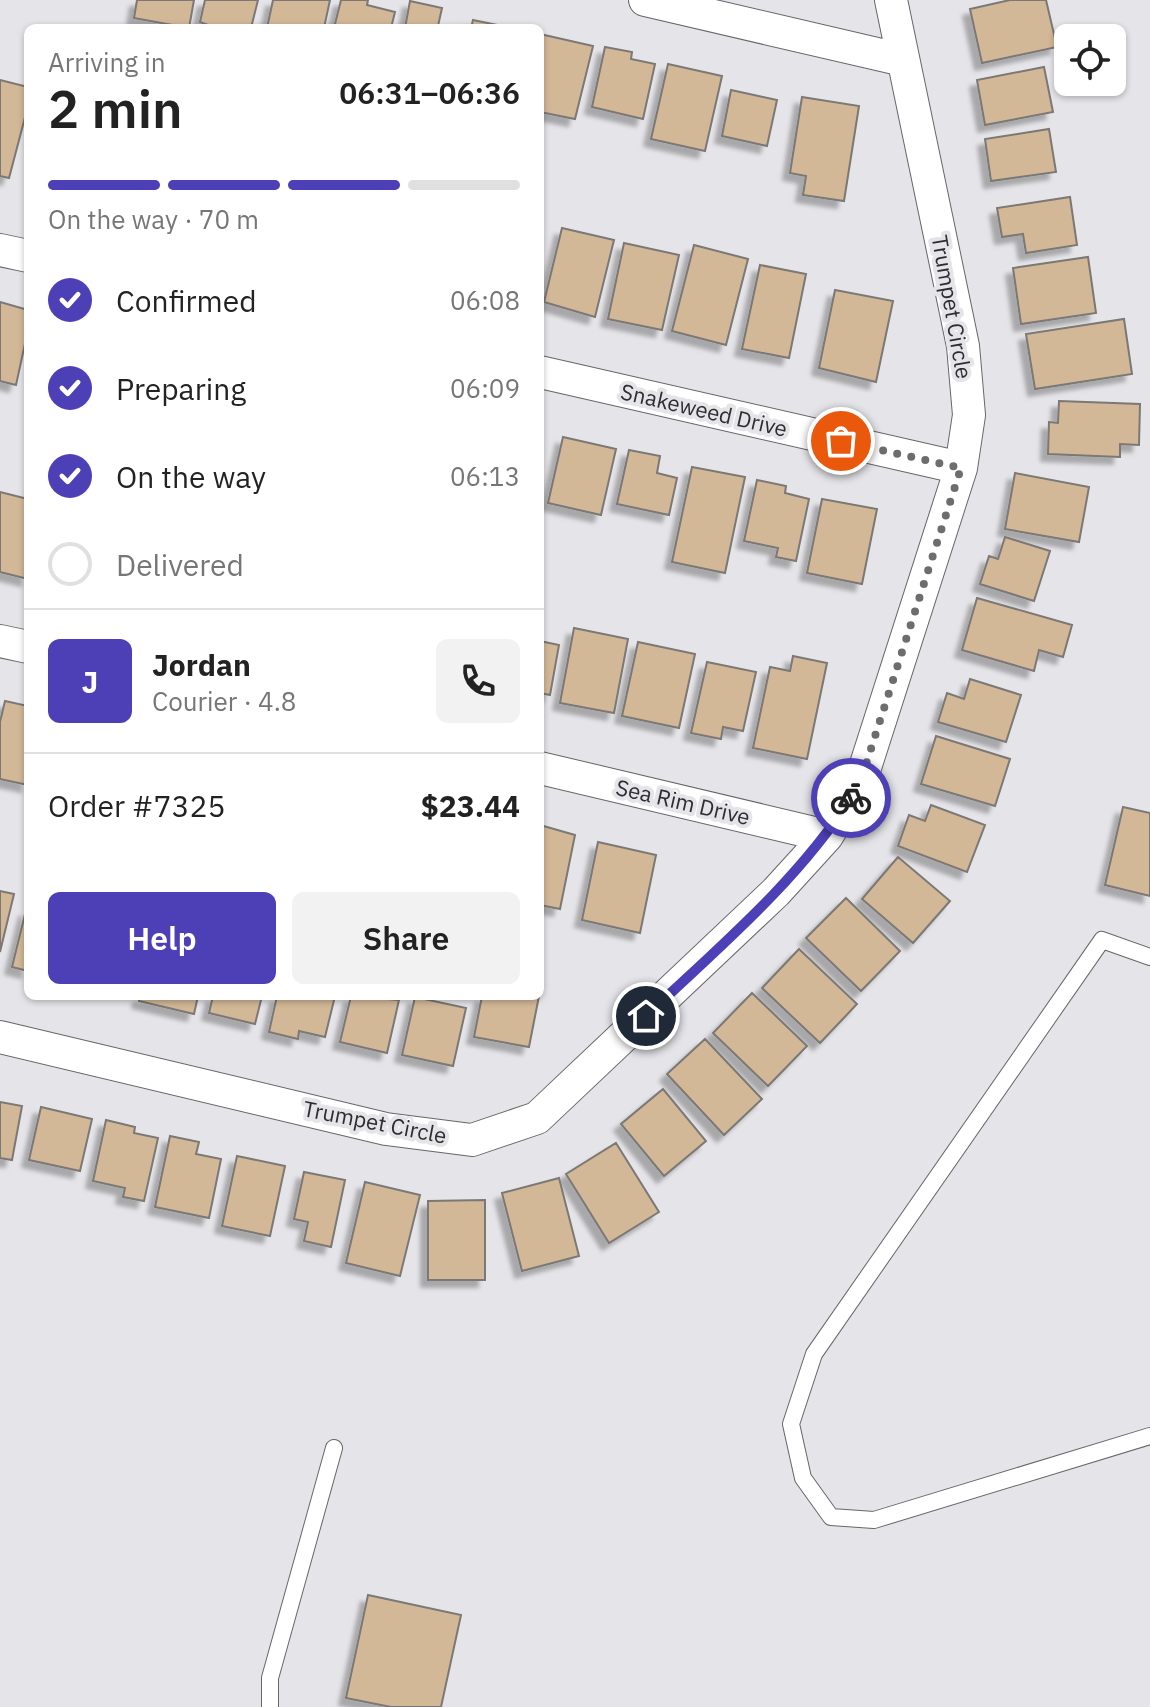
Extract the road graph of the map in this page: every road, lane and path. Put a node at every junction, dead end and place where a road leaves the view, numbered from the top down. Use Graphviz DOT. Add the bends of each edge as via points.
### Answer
graph roads {
  1 [pos="645,0"];
  2 [pos="891,0"];
  3 [pos="903,60"];
  4 [pos="0,250"];
  5 [pos="24,255"];
  6 [pos="544,373"];
  7 [pos="961,468"];
  8 [pos="0,641"];
  9 [pos="24,646"];
  10 [pos="544,769"];
  11 [pos="827,836"];
  12 [pos="1150,957"];
  13 [pos="0,1037"];
  14 [pos="1150,1436"];
  15 [pos="334,1448"];
  16 [pos="270,1707"];
  1 -- 3 [label="street"];
  2 -- 3 [label="street, Trumpet Circle"];
  3 -- 7 [label="street, Trumpet Circle" via="963,346 969,415"];
  4 -- 5 [label="street"];
  6 -- 7 [label="street, Snakeweed Drive"];
  7 -- 11 [label="street, Trumpet Circle" via="861,780"];
  8 -- 9 [label="street"];
  10 -- 11 [label="street, Sea Rim Drive"];
  11 -- 13 [label="street, Trumpet Circle" via="776,892 537,1118 472,1140 386,1129"];
  12 -- 14 [label="lane" via="1102,940 814,1354 791,1424 803,1478 831,1517 874,1520"];
  15 -- 16 [label="lane" via="270,1678"];
}
